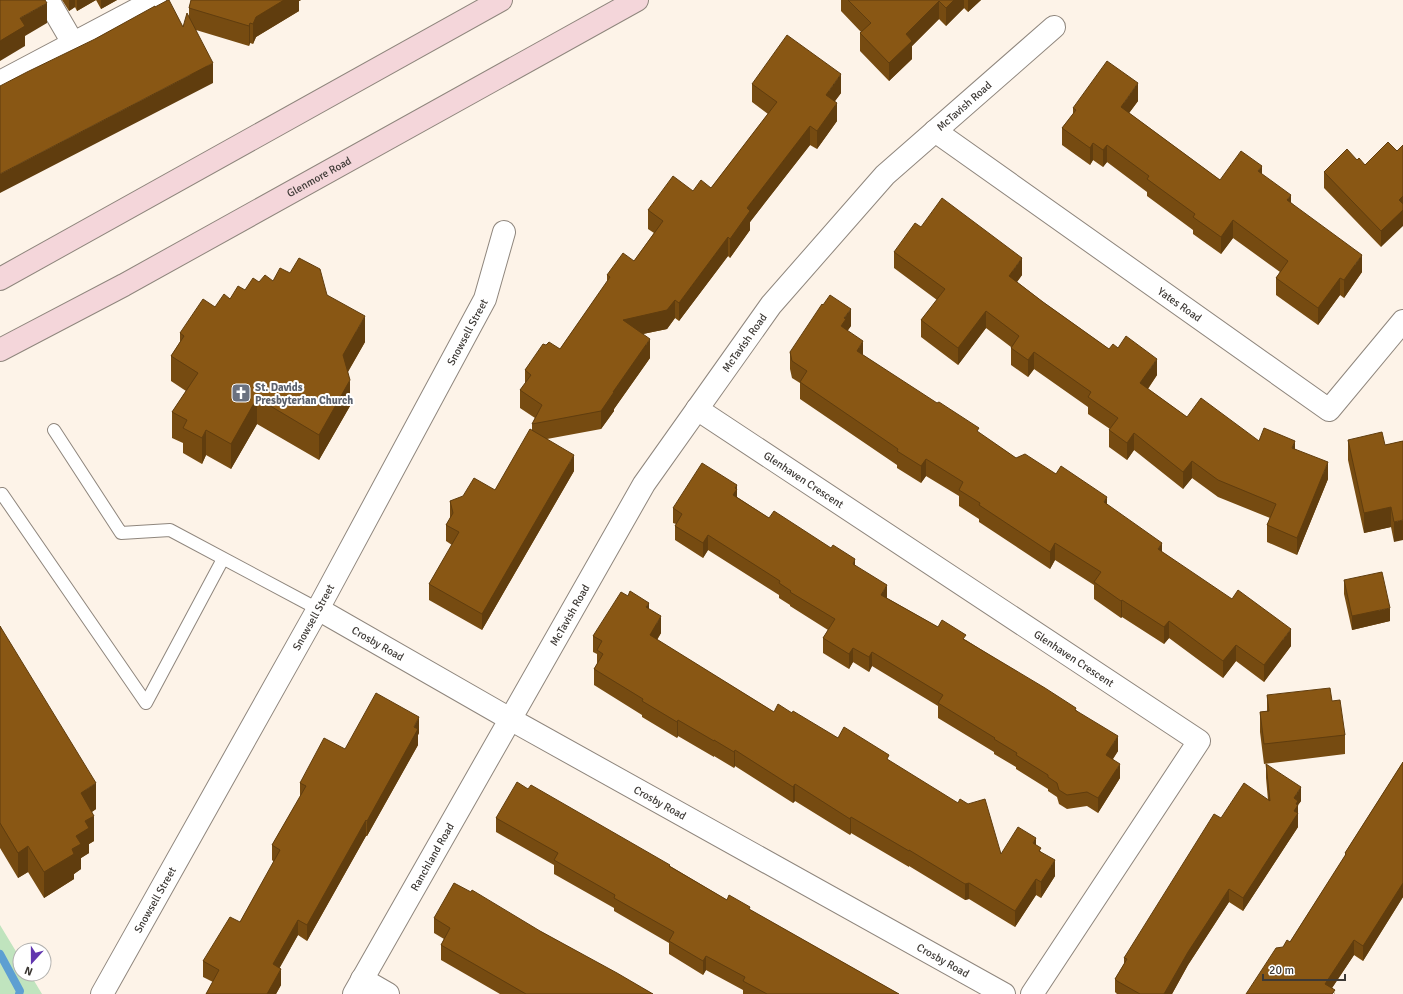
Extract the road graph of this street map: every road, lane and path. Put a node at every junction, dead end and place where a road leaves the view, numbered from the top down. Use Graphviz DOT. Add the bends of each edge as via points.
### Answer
graph roads {
  1 [pos="48,0"];
  2 [pos="155,0"];
  3 [pos="501,0"];
  4 [pos="637,0"];
  5 [pos="1054,27"];
  6 [pos="73,43"];
  7 [pos="0,82"];
  8 [pos="935,132"];
  9 [pos="504,232"];
  10 [pos="0,279"];
  11 [pos="1403,321"];
  12 [pos="0,350"];
  13 [pos="697,409"];
  14 [pos="54,430"];
  15 [pos="2,494"];
  16 [pos="223,558"];
  17 [pos="318,609"];
  18 [pos="510,719"];
  19 [pos="358,987"];
  20 [pos="102,994"];
  21 [pos="388,994"];
  22 [pos="1004,994"];
  23 [pos="1032,994"];
  1 -- 6 [label="street"];
  2 -- 6 [label="street"];
  3 -- 10 [label="main road"];
  4 -- 12 [label="main road, Glenmore Road" via="124,285"];
  5 -- 8 [label="street, McTavish Road"];
  6 -- 7 [label="street"];
  8 -- 11 [label="street, Yates Road" via="1329,410"];
  8 -- 13 [label="street, McTavish Road" via="885,176 771,305"];
  9 -- 17 [label="street, Snowsell Street" via="485,299"];
  13 -- 18 [label="street, McTavish Road" via="644,484"];
  13 -- 23 [label="street, Glenhaven Crescent" via="1199,741"];
  14 -- 16 [label="lane" via="121,533 170,530"];
  15 -- 16 [label="lane" via="146,703"];
  16 -- 17 [label="lane"];
  17 -- 18 [label="street, Crosby Road"];
  17 -- 20 [label="street, Snowsell Street"];
  18 -- 19 [label="street, Ranchland Road"];
  18 -- 22 [label="street, Crosby Road"];
  19 -- 21 [label="street"];
}
